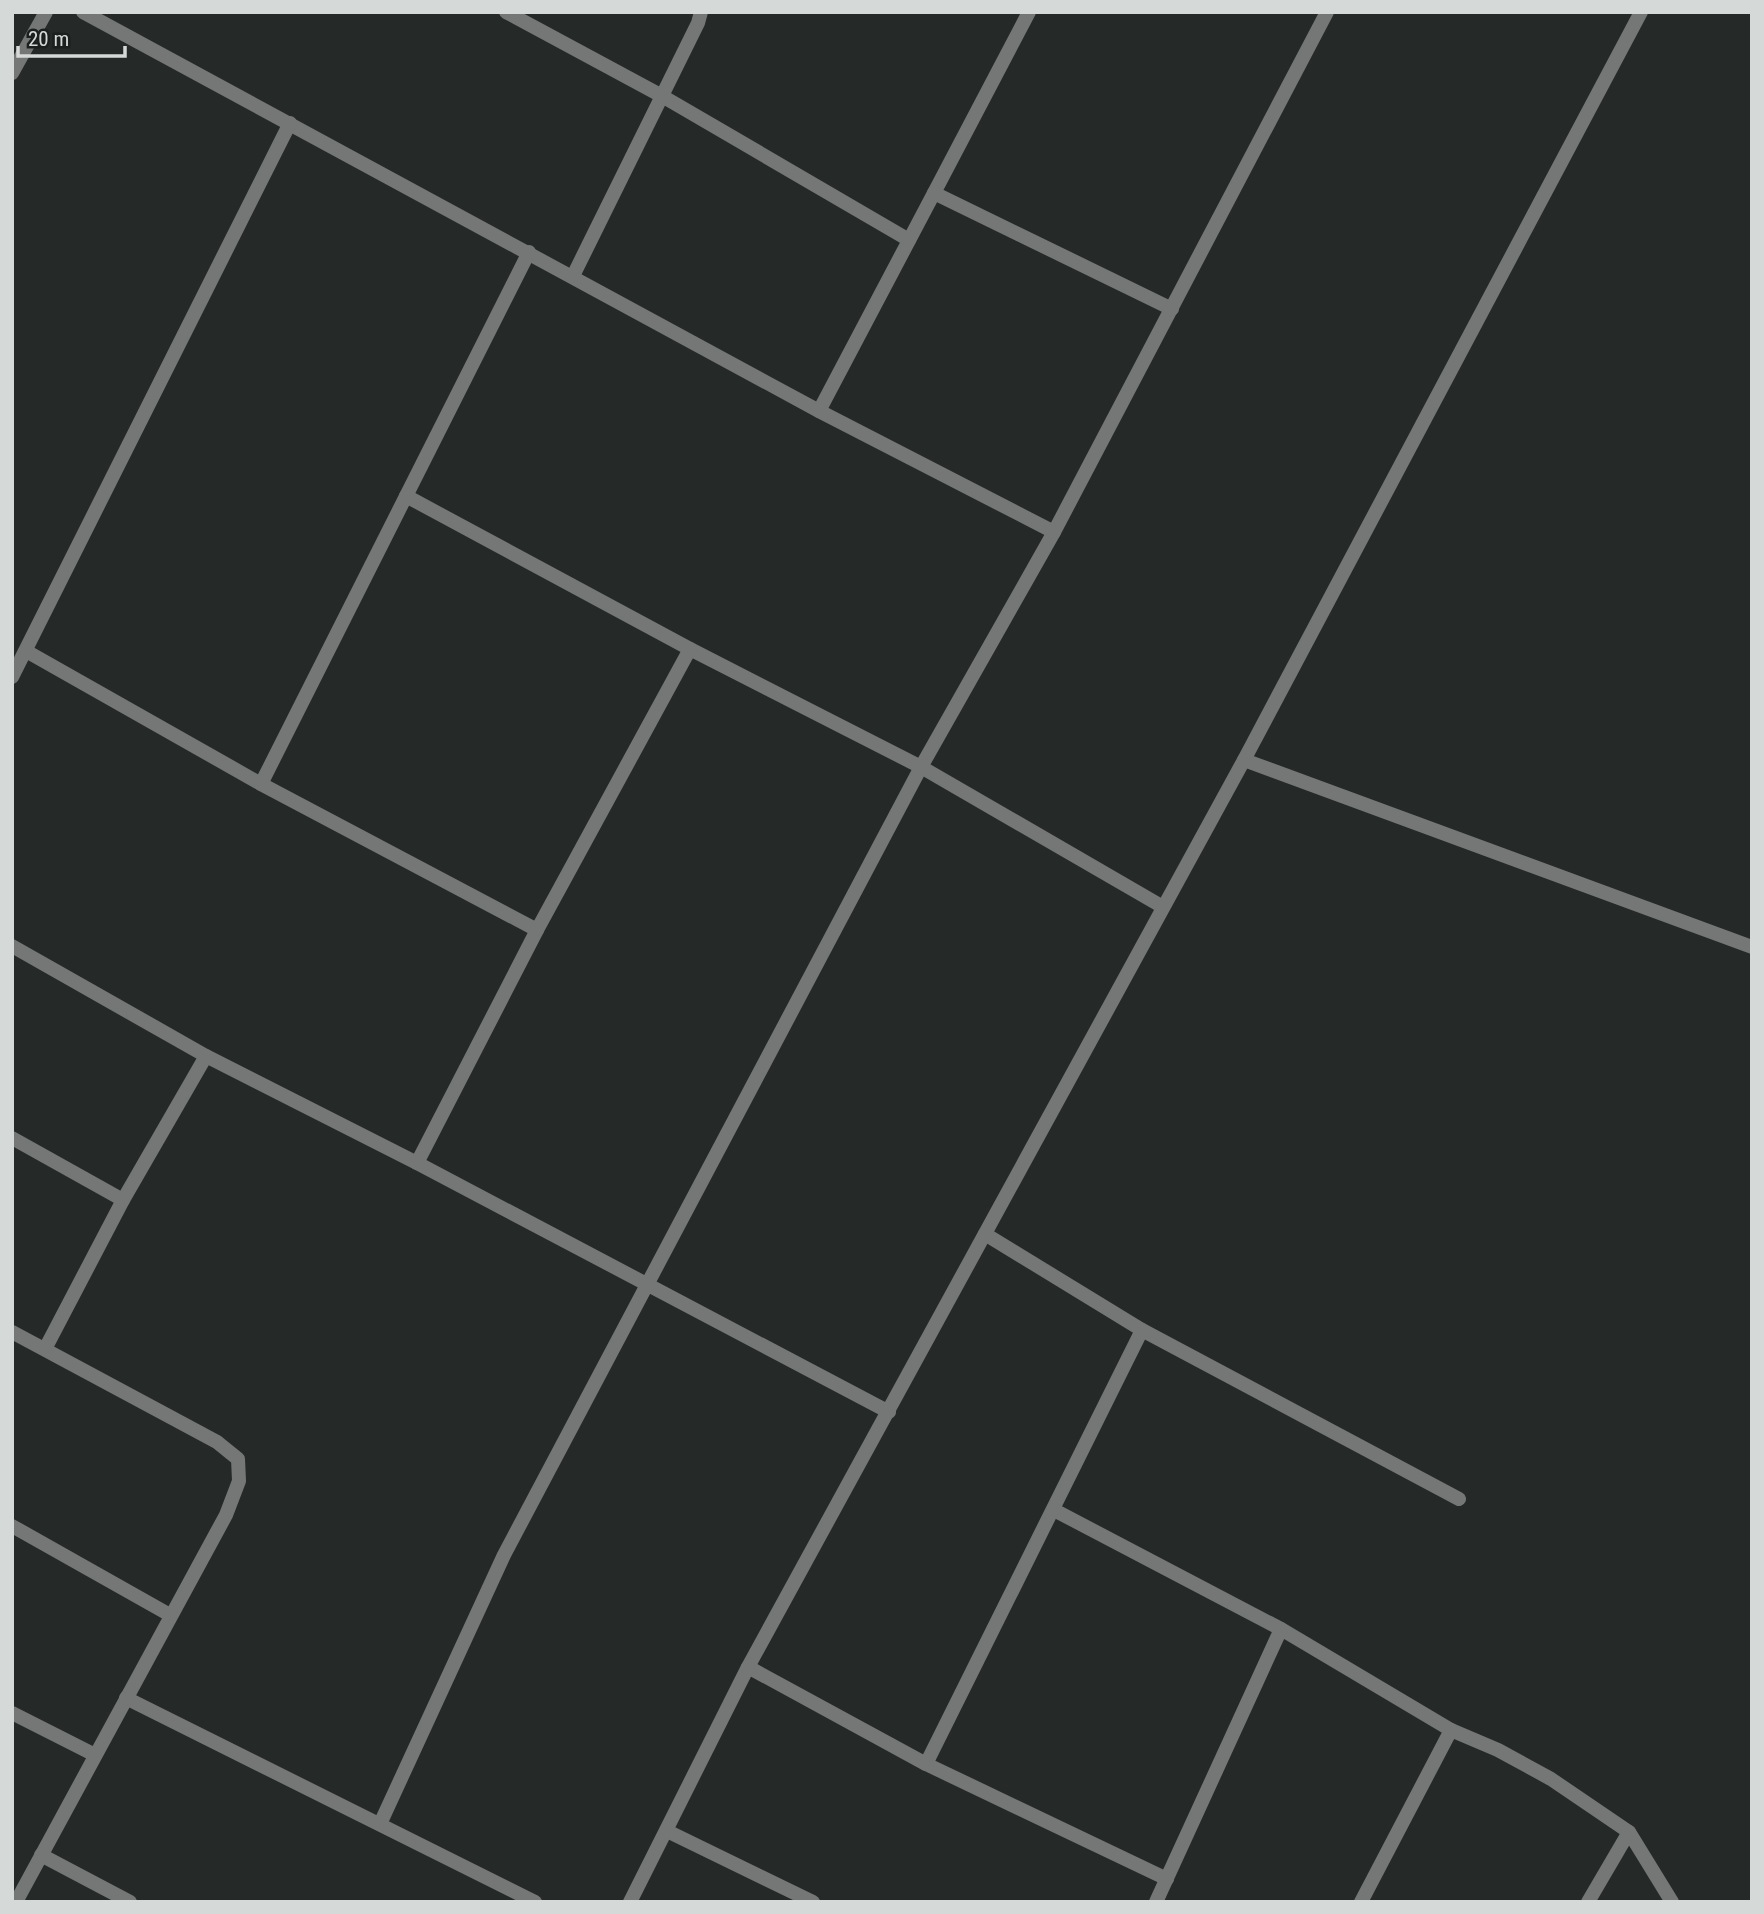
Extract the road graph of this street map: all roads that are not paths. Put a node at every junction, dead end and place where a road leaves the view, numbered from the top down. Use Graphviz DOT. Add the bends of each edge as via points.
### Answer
graph roads {
  1 [pos="47,12"];
  2 [pos="83,12"];
  3 [pos="506,12"];
  4 [pos="701,12"];
  5 [pos="1029,12"];
  6 [pos="1327,12"];
  7 [pos="1641,12"];
  8 [pos="12,73"];
  9 [pos="663,96"];
  10 [pos="290,123"];
  11 [pos="934,193"];
  12 [pos="909,240"];
  13 [pos="529,252"];
  14 [pos="573,276"];
  15 [pos="1172,309"];
  16 [pos="819,411"];
  17 [pos="406,496"];
  18 [pos="1054,532"];
  19 [pos="690,649"];
  20 [pos="26,651"];
  21 [pos="12,677"];
  22 [pos="1244,760"];
  23 [pos="921,767"];
  24 [pos="261,783"];
  25 [pos="1163,907"];
  26 [pos="537,930"];
  27 [pos="12,946"];
  28 [pos="1752,947"];
  29 [pos="206,1056"];
  30 [pos="12,1138"];
  31 [pos="417,1163"];
  32 [pos="123,1200"];
  33 [pos="985,1234"];
  34 [pos="646,1286"];
  35 [pos="1142,1330"];
  36 [pos="12,1332"];
  37 [pos="45,1349"];
  38 [pos="889,1412"];
  39 [pos="1459,1499"];
  40 [pos="1055,1510"];
  41 [pos="12,1526"];
  42 [pos="170,1615"];
  43 [pos="1281,1629"];
  44 [pos="748,1667"];
  45 [pos="126,1698"];
  46 [pos="12,1713"];
  47 [pos="1451,1730"];
  48 [pos="95,1755"];
  49 [pos="926,1764"];
  50 [pos="380,1824"];
  51 [pos="667,1831"];
  52 [pos="1629,1832"];
  53 [pos="41,1855"];
  54 [pos="1167,1879"];
  55 [pos="16,1902"];
  56 [pos="130,1902"];
  57 [pos="535,1902"];
  58 [pos="630,1902"];
  59 [pos="813,1902"];
  60 [pos="1156,1902"];
  61 [pos="1361,1902"];
  62 [pos="1588,1902"];
  63 [pos="1672,1902"];
  1 -- 8 [label="street"];
  2 -- 10 [label="street"];
  3 -- 9 [label="street"];
  4 -- 9 [label="street"];
  5 -- 11 [label="street"];
  6 -- 15 [label="street"];
  7 -- 22 [label="street"];
  9 -- 12 [label="street"];
  9 -- 14 [label="street"];
  10 -- 13 [label="street"];
  10 -- 20 [label="street"];
  11 -- 12 [label="street"];
  11 -- 15 [label="street"];
  12 -- 16 [label="street"];
  13 -- 14 [label="street"];
  13 -- 17 [label="street"];
  14 -- 16 [label="street"];
  15 -- 18 [label="street"];
  16 -- 18 [label="street"];
  17 -- 19 [label="street"];
  17 -- 24 [label="street"];
  18 -- 23 [label="street"];
  19 -- 23 [label="street"];
  19 -- 26 [label="street"];
  20 -- 21 [label="street"];
  20 -- 24 [label="street"];
  22 -- 25 [label="street"];
  22 -- 28 [label="street"];
  23 -- 25 [label="street"];
  23 -- 34 [label="street"];
  24 -- 26 [label="street"];
  25 -- 33 [label="street"];
  26 -- 31 [label="street"];
  27 -- 29 [label="street"];
  29 -- 31 [label="street"];
  29 -- 32 [label="street"];
  30 -- 32 [label="street"];
  31 -- 34 [label="street"];
  32 -- 37 [label="street"];
  33 -- 35 [label="street"];
  33 -- 38 [label="street"];
  34 -- 38 [label="street"];
  34 -- 50 [label="street" via="504,1555"];
  35 -- 39 [label="street"];
  35 -- 40 [label="street"];
  36 -- 37 [label="street"];
  37 -- 42 [label="street" via="217,1442 238,1459 239,1481 226,1515"];
  38 -- 44 [label="street"];
  40 -- 43 [label="street"];
  40 -- 49 [label="street"];
  41 -- 42 [label="street"];
  42 -- 45 [label="street"];
  43 -- 47 [label="street"];
  43 -- 54 [label="street"];
  44 -- 49 [label="street"];
  44 -- 51 [label="street"];
  45 -- 48 [label="street"];
  45 -- 50 [label="street"];
  46 -- 48 [label="street"];
  47 -- 52 [label="street" via="1550,1779"];
  47 -- 61 [label="street"];
  48 -- 53 [label="street"];
  49 -- 54 [label="street"];
  50 -- 57 [label="street"];
  51 -- 58 [label="street"];
  51 -- 59 [label="street"];
  52 -- 62 [label="street"];
  52 -- 63 [label="street"];
  53 -- 55 [label="street"];
  53 -- 56 [label="street"];
  54 -- 60 [label="street"];
}
